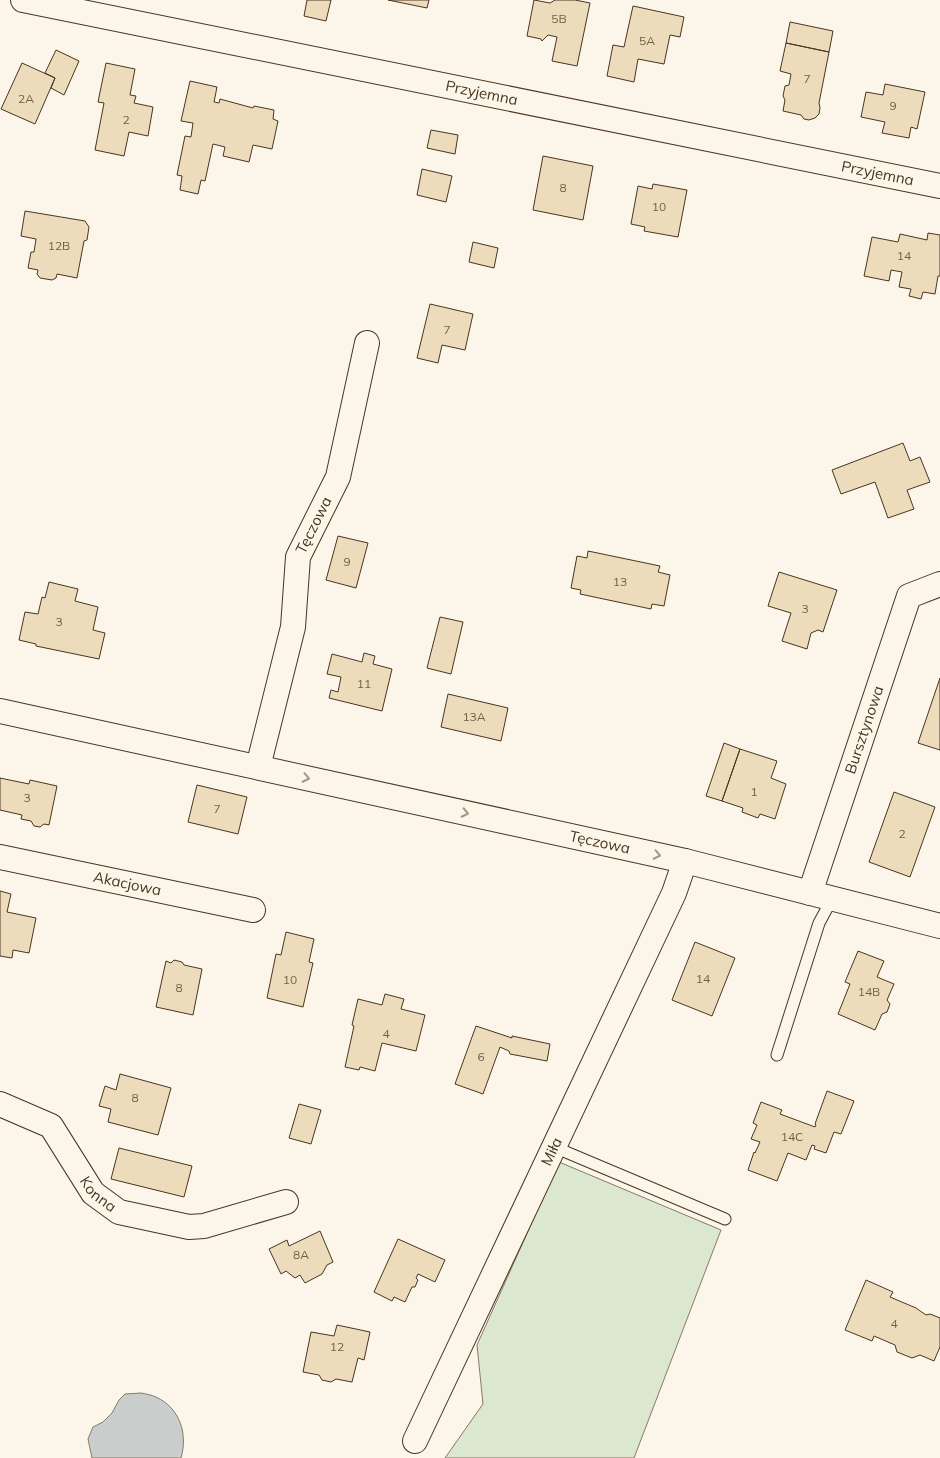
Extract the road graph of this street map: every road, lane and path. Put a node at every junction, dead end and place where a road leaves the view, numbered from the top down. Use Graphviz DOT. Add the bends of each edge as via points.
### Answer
graph roads {
  1 [pos="23,0"];
  2 [pos="940,186"];
  3 [pos="367,343"];
  4 [pos="940,584"];
  5 [pos="0,711"];
  6 [pos="258,767"];
  7 [pos="0,857"];
  8 [pos="685,861"];
  9 [pos="821,896"];
  10 [pos="253,910"];
  11 [pos="940,926"];
  12 [pos="777,1055"];
  13 [pos="0,1104"];
  14 [pos="554,1147"];
  15 [pos="286,1202"];
  16 [pos="725,1219"];
  17 [pos="414,1442"];
  1 -- 2 [label="street, Przyjemna"];
  3 -- 6 [label="street, Tęczowa" via="338,477 298,557 293,627"];
  4 -- 9 [label="street, Bursztynowa" via="909,596"];
  5 -- 6 [label="street, Tęczowa"];
  6 -- 8 [label="street, Tęczowa, one-way"];
  7 -- 10 [label="street, Akacjowa"];
  8 -- 9 [label="street, Tęczowa"];
  8 -- 14 [label="street, Miła" via="674,893"];
  9 -- 11 [label="street, Tęczowa"];
  9 -- 12 [label="lane" via="818,926"];
  13 -- 15 [label="street, Konna" via="51,1126 93,1194 119,1212 189,1227 204,1226"];
  14 -- 16 [label="lane"];
  14 -- 17 [label="street, Miła"];
}
